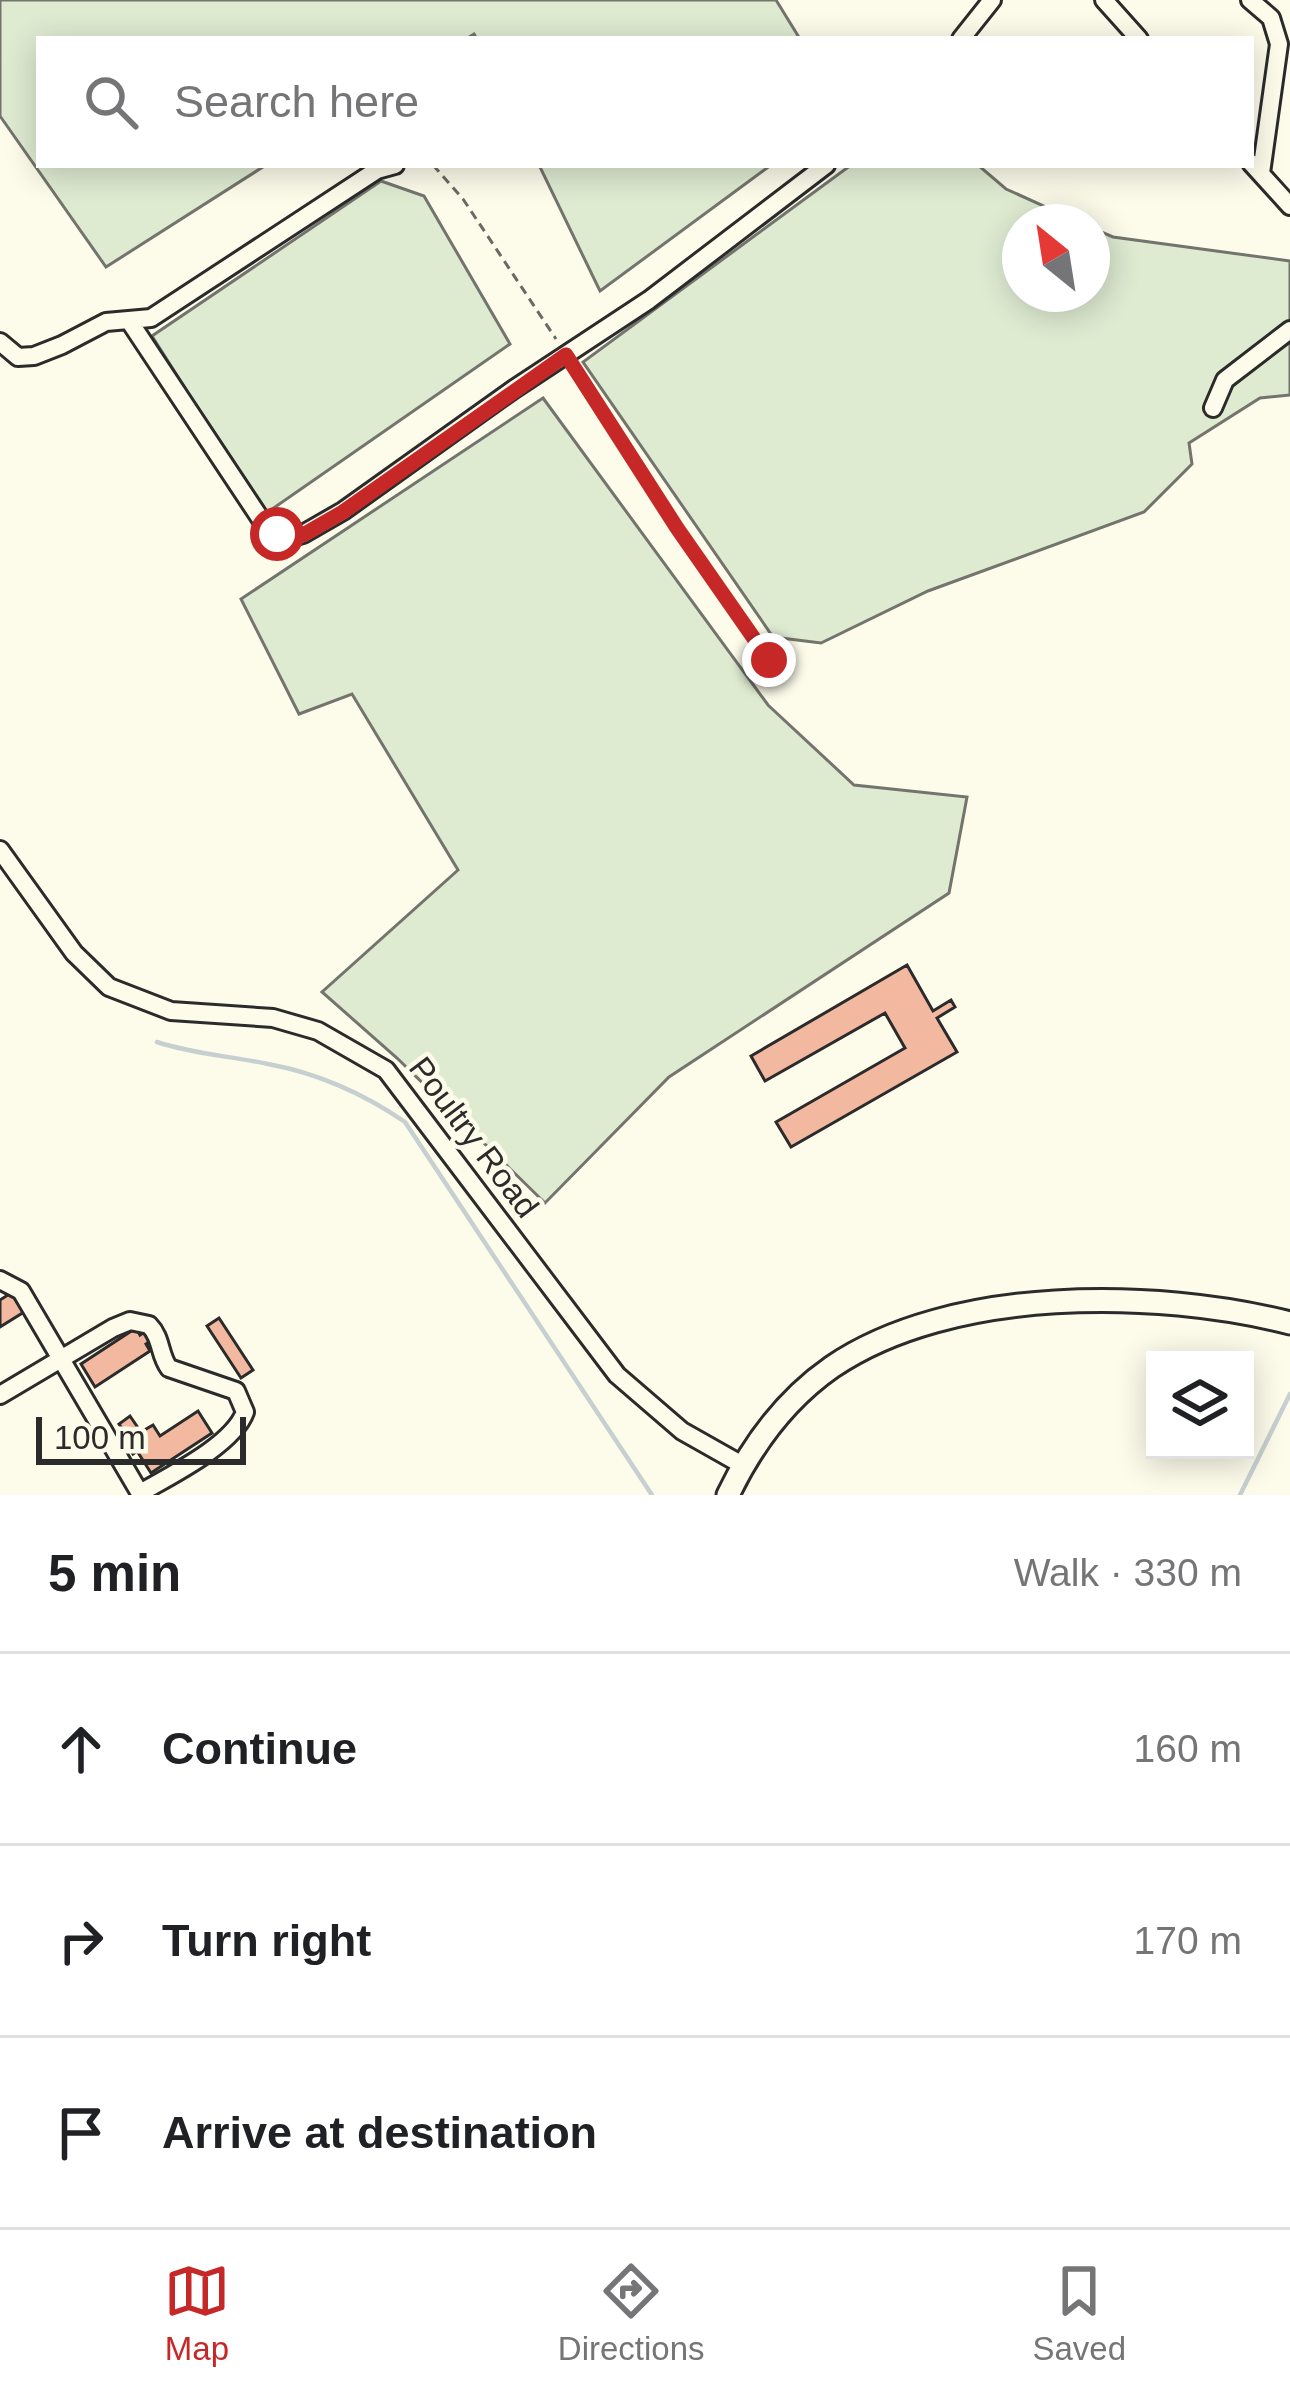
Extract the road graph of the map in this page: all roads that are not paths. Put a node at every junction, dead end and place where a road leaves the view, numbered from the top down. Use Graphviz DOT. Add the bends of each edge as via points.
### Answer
graph roads {
  1 [pos="992,0"];
  2 [pos="1104,0"];
  3 [pos="1250,0"];
  4 [pos="963,36"];
  5 [pos="1136,36"];
  6 [pos="384,168"];
  7 [pos="822,168"];
  8 [pos="1256,168"];
  9 [pos="1290,206"];
  10 [pos="130,322"];
  11 [pos="1290,330"];
  12 [pos="0,342"];
  13 [pos="1213,408"];
  14 [pos="0,850"];
  15 [pos="0,1280"];
  16 [pos="1290,1323"];
  17 [pos="62,1359"];
  18 [pos="0,1395"];
  19 [pos="744,1466"];
  20 [pos="141,1494"];
  21 [pos="728,1495"];
  1 -- 4 [label="street"];
  2 -- 5 [label="street"];
  3 -- 8 [label="street" via="1271,18 1280,44"];
  6 -- 10 [label="street" via="167,310"];
  7 -- 10 [label="street" via="650,300 303,535 289,538 266,526"];
  8 -- 9 [label="street"];
  10 -- 12 [label="street" via="106,322 34,356 18,357"];
  11 -- 13 [label="street" via="1225,380"];
  14 -- 19 [label="street, Poultry Road" via="74,953 109,987 171,1011 273,1018 318,1031 386,1070 617,1375 682,1431"];
  15 -- 17 [label="street" via="21,1292"];
  16 -- 19 [label="main road" via="1217,1306 1119,1300 941,1319 834,1366 774,1419"];
  17 -- 18 [label="street"];
  17 -- 20 [label="street"];
  17 -- 20 [label="street" via="140,1321 154,1330 169,1368 240,1397 240,1425"];
  19 -- 21 [label="main road"];
}
